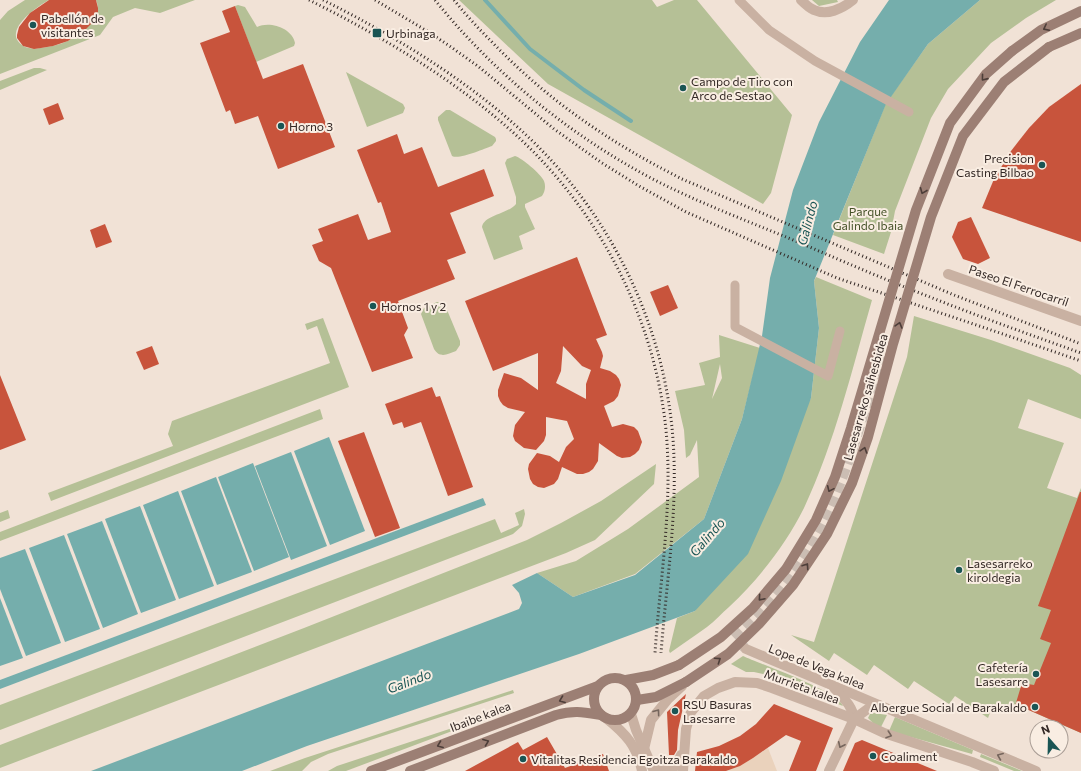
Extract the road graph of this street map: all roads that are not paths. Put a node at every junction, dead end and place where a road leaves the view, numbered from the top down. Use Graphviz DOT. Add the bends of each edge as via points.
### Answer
graph roads {
  1 [pos="739,0"];
  2 [pos="801,0"];
  3 [pos="853,0"];
  4 [pos="1081,11"];
  5 [pos="1081,33"];
  6 [pos="909,112"];
  7 [pos="948,274"];
  8 [pos="735,285"];
  9 [pos="1081,321"];
  10 [pos="840,331"];
  11 [pos="746,649"];
  12 [pos="626,680"];
  13 [pos="686,682"];
  14 [pos="598,686"];
  15 [pos="833,686"];
  16 [pos="637,700"];
  17 [pos="879,705"];
  18 [pos="631,714"];
  19 [pos="604,717"];
  20 [pos="854,719"];
  21 [pos="685,748"];
  22 [pos="644,749"];
  23 [pos="987,770"];
  24 [pos="373,771"];
  25 [pos="410,771"];
  26 [pos="642,771"];
  27 [pos="666,771"];
  28 [pos="683,771"];
  29 [pos="829,771"];
  30 [pos="1036,771"];
  1 -- 6 [label="street" via="769,30 815,61"];
  2 -- 3 [label="street" via="814,10 830,13"];
  4 -- 12 [label="main road, Lasesarreko saihesbidea, one-way, bridge" via="1041,30 1012,51 986,74 950,123 916,210 835,477 816,520 786,569 753,608 722,637 679,665 653,675"];
  13 -- 5 [label="main road, Lasesarreko saihesbidea, one-way, bridge" via="728,654 759,624 793,585 827,534 852,483 868,437 931,217 963,136 1004,82 1049,47"];
  7 -- 9 [label="street, Paseo El Ferrocarril"];
  8 -- 10 [label="street" via="735,327 828,376"];
  11 -- 15 [label="street, Lope de Vega kalea"];
  12 -- 14 [label="main road" via="608,679"];
  12 -- 16 [label="main road" via="634,688"];
  13 -- 16 [label="main road, Lasesarreko saihesbidea" via="656,697"];
  22 -- 13 [label="street, one-way" via="651,720"];
  14 -- 19 [label="main road" via="594,703"];
  14 -- 24 [label="main road, Ibaibe kalea, one-way"];
  15 -- 17 [label="street, Lope de Vega kalea"];
  15 -- 20 [label="street" via="849,704"];
  16 -- 18 [label="main road"];
  17 -- 20 [label="street" via="869,708"];
  30 -- 17 [label="street, one-way"];
  18 -- 19 [label="main road" via="619,720"];
  18 -- 22 [label="street"];
  25 -- 19 [label="main road, one-way" via="568,711"];
  19 -- 26 [label="street" via="631,741"];
  20 -- 21 [label="street, Murrieta kalea" via="757,683 735,682 704,696 691,712 686,729"];
  20 -- 23 [label="street, Murrieta kalea, one-way" via="884,734"];
  20 -- 29 [label="street, one-way"];
  21 -- 27 [label="street" via="676,766"];
  21 -- 28 [label="street, Murrieta kalea"];
  22 -- 27 [label="street" via="653,769"];
}
